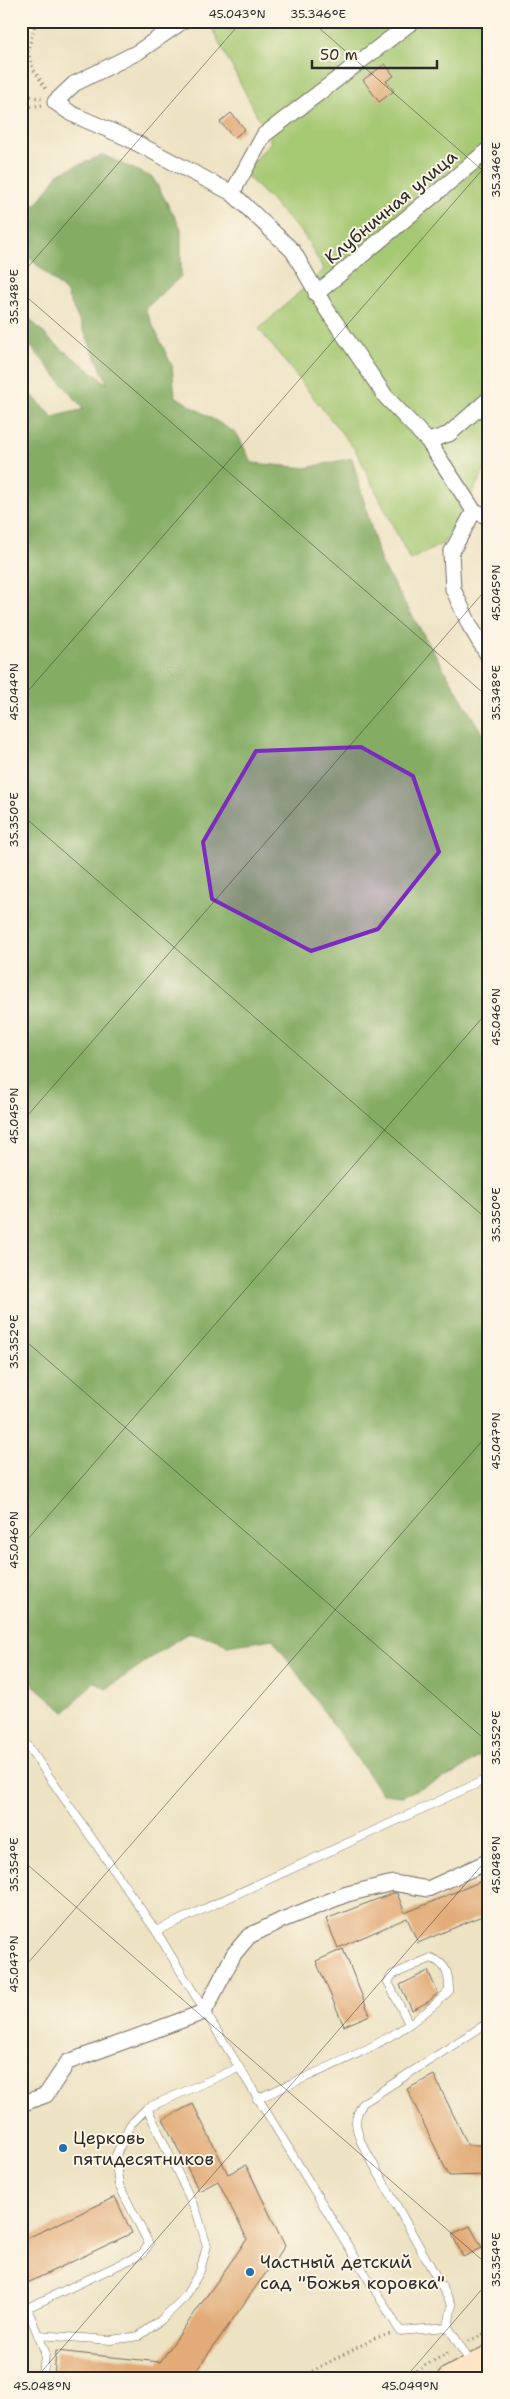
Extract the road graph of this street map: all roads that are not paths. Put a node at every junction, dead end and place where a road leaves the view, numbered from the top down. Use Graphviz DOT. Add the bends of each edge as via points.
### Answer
graph roads {
  1 [pos="183,21"];
  2 [pos="413,21"];
  3 [pos="489,150"];
  4 [pos="232,193"];
  5 [pos="316,294"];
  6 [pos="489,400"];
  7 [pos="428,441"];
  8 [pos="474,511"];
  9 [pos="489,517"];
  10 [pos="489,657"];
  11 [pos="21,1736"];
  12 [pos="489,1778"];
  13 [pos="489,1861"];
  14 [pos="156,1931"];
  15 [pos="204,2012"];
  16 [pos="489,2022"];
  17 [pos="408,2024"];
  18 [pos="238,2068"];
  19 [pos="257,2098"];
  20 [pos="21,2104"];
  21 [pos="147,2108"];
  22 [pos="448,2327"];
  23 [pos="38,2336"];
  24 [pos="475,2367"];
  25 [pos="42,2378"];
  26 [pos="448,2378"];
  1 -- 4 [label="street" via="138,52 74,84 54,102"];
  2 -- 4 [label="street" via="264,135"];
  3 -- 5 [label="street, Клубничная улица"];
  4 -- 5 [label="street" via="294,251"];
  5 -- 7 [label="street" via="386,397"];
  6 -- 7 [label="street" via="449,434"];
  7 -- 8 [label="street"];
  8 -- 9 [label="street"];
  8 -- 10 [label="street" via="451,553 452,590"];
  11 -- 14 [label="lane"];
  12 -- 14 [label="lane"];
  13 -- 15 [label="street" via="428,1889 393,1883 347,1894 249,1936 234,1954"];
  14 -- 15 [label="lane"];
  15 -- 18 [label="lane"];
  15 -- 20 [label="street" via="68,2062 46,2095"];
  16 -- 22 [label="lane" via="363,2103 356,2114 355,2125 361,2142 452,2304"];
  17 -- 17 [label="lane" via="449,1991 449,1973 441,1962 431,1958 392,1974 388,1982"];
  17 -- 19 [label="lane" via="385,2040"];
  18 -- 19 [label="lane"];
  18 -- 21 [label="lane"];
  19 -- 22 [label="lane" via="400,2331"];
  21 -- 23 [label="lane" via="130,2125 115,2156 119,2185 149,2244 142,2254 27,2308"];
  21 -- 23 [label="lane" via="197,2213 207,2246 200,2270 185,2298 139,2336 111,2340"];
  22 -- 24 [label="lane"];
  23 -- 25 [label="lane" via="45,2352"];
  24 -- 26 [label="main road"];
}
